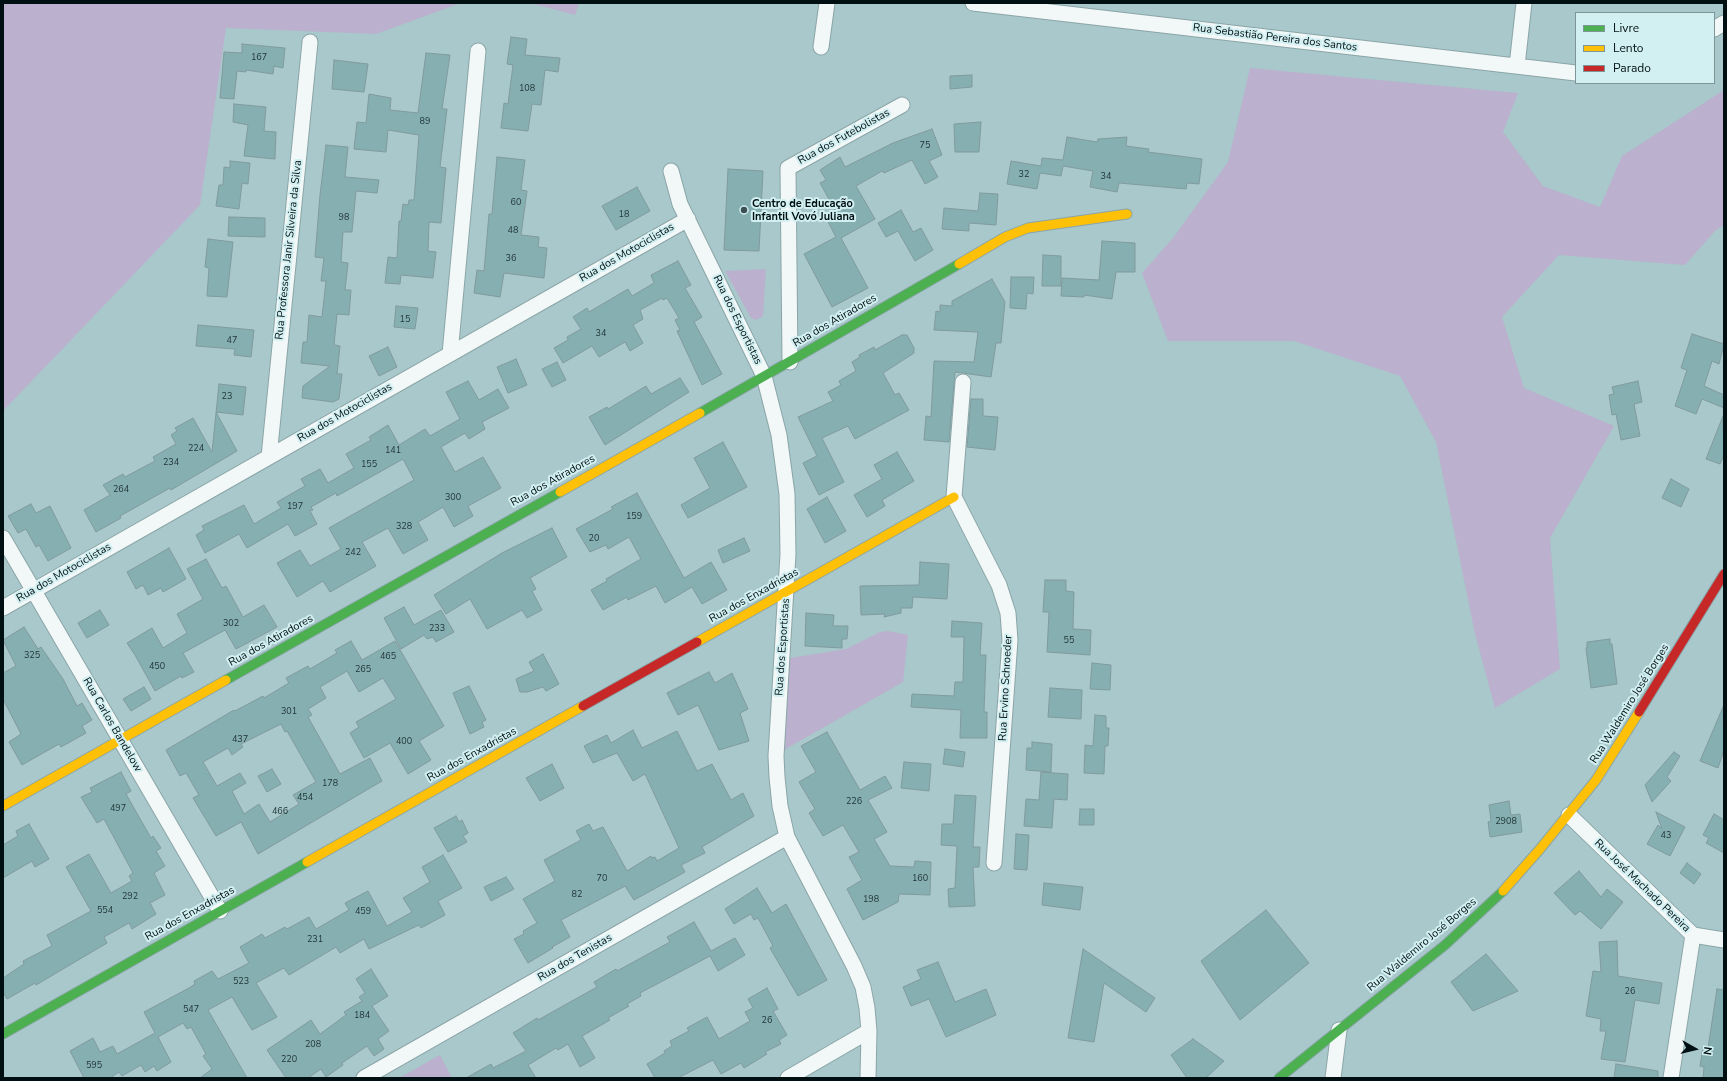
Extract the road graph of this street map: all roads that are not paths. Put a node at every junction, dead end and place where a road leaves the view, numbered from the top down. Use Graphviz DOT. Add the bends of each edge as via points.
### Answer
graph roads {
  1 [pos="827,3"];
  2 [pos="973,3"];
  3 [pos="1524,3"];
  4 [pos="1002,5"];
  5 [pos="1724,24"];
  6 [pos="1715,28"];
  7 [pos="310,42"];
  8 [pos="822,48"];
  9 [pos="478,51"];
  10 [pos="1517,66"];
  11 [pos="1575,73"];
  12 [pos="902,105"];
  13 [pos="671,171"];
  14 [pos="1127,214"];
  15 [pos="688,219"];
  16 [pos="450,354"];
  17 [pos="790,362"];
  18 [pos="764,376"];
  19 [pos="963,382"];
  20 [pos="269,457"];
  21 [pos="954,497"];
  22 [pos="3,538"];
  23 [pos="1724,574"];
  24 [pos="34,590"];
  25 [pos="787,591"];
  26 [pos="3,608"];
  27 [pos="120,739"];
  28 [pos="3,806"];
  29 [pos="1569,814"];
  30 [pos="787,837"];
  31 [pos="994,863"];
  32 [pos="220,911"];
  33 [pos="1693,935"];
  34 [pos="1724,940"];
  35 [pos="1339,1030"];
  36 [pos="869,1031"];
  37 [pos="3,1034"];
  38 [pos="364,1078"];
  39 [pos="788,1078"];
  40 [pos="868,1078"];
  41 [pos="1278,1078"];
  42 [pos="1333,1078"];
  43 [pos="1671,1078"];
  1 -- 8 [label="street"];
  2 -- 4 [label="street, Rua Sebastião Pereira dos Santos"];
  3 -- 10 [label="street"];
  4 -- 10 [label="street, Rua Sebastião Pereira dos Santos"];
  5 -- 6 [label="street"];
  7 -- 20 [label="street, Rua Professora Janir Silveira da Silva"];
  9 -- 16 [label="street"];
  10 -- 11 [label="street, Rua Sebastião Pereira dos Santos"];
  12 -- 17 [label="street, Rua dos Futebolistas" via="788,168"];
  13 -- 15 [label="street, Rua dos Esportistas" via="680,204"];
  14 -- 17 [label="street, Rua dos Atiradores" via="1028,228 1006,237"];
  15 -- 16 [label="street, Rua dos Motociclistas"];
  15 -- 18 [label="street, Rua dos Esportistas"];
  16 -- 20 [label="street, Rua dos Motociclistas"];
  17 -- 18 [label="street, Rua dos Atiradores"];
  18 -- 25 [label="street, Rua dos Esportistas" via="780,435 785,470"];
  18 -- 27 [label="street, Rua dos Atiradores"];
  19 -- 21 [label="street"];
  20 -- 24 [label="street, Rua dos Motociclistas"];
  21 -- 25 [label="street, Rua dos Enxadristas"];
  21 -- 31 [label="street, Rua Ervino Schroeder" via="999,585 1008,613 1010,640"];
  22 -- 24 [label="street, Rua Carlos Bandelow"];
  23 -- 29 [label="street, Rua Waldemiro José Borges" via="1621,742"];
  24 -- 26 [label="street, Rua dos Motociclistas"];
  24 -- 27 [label="street, Rua Carlos Bandelow"];
  25 -- 30 [label="street, Rua dos Esportistas" via="776,756"];
  25 -- 32 [label="street, Rua dos Enxadristas"];
  27 -- 28 [label="street, Rua dos Atiradores"];
  27 -- 32 [label="street, Rua Carlos Bandelow"];
  29 -- 33 [label="street, Rua José Machado Pereira"];
  29 -- 35 [label="street, Rua Waldemiro José Borges" via="1508,886 1478,915 1445,945"];
  30 -- 36 [label="street, Rua dos Esportistas" via="863,987"];
  30 -- 38 [label="street, Rua dos Tenistas"];
  32 -- 37 [label="street, Rua dos Enxadristas"];
  33 -- 34 [label="street, Rua José Machado Pereira"];
  33 -- 43 [label="street"];
  35 -- 41 [label="street, Rua Waldemiro José Borges"];
  35 -- 42 [label="street"];
  36 -- 39 [label="street"];
  36 -- 40 [label="street, Rua dos Esportistas"];
}
